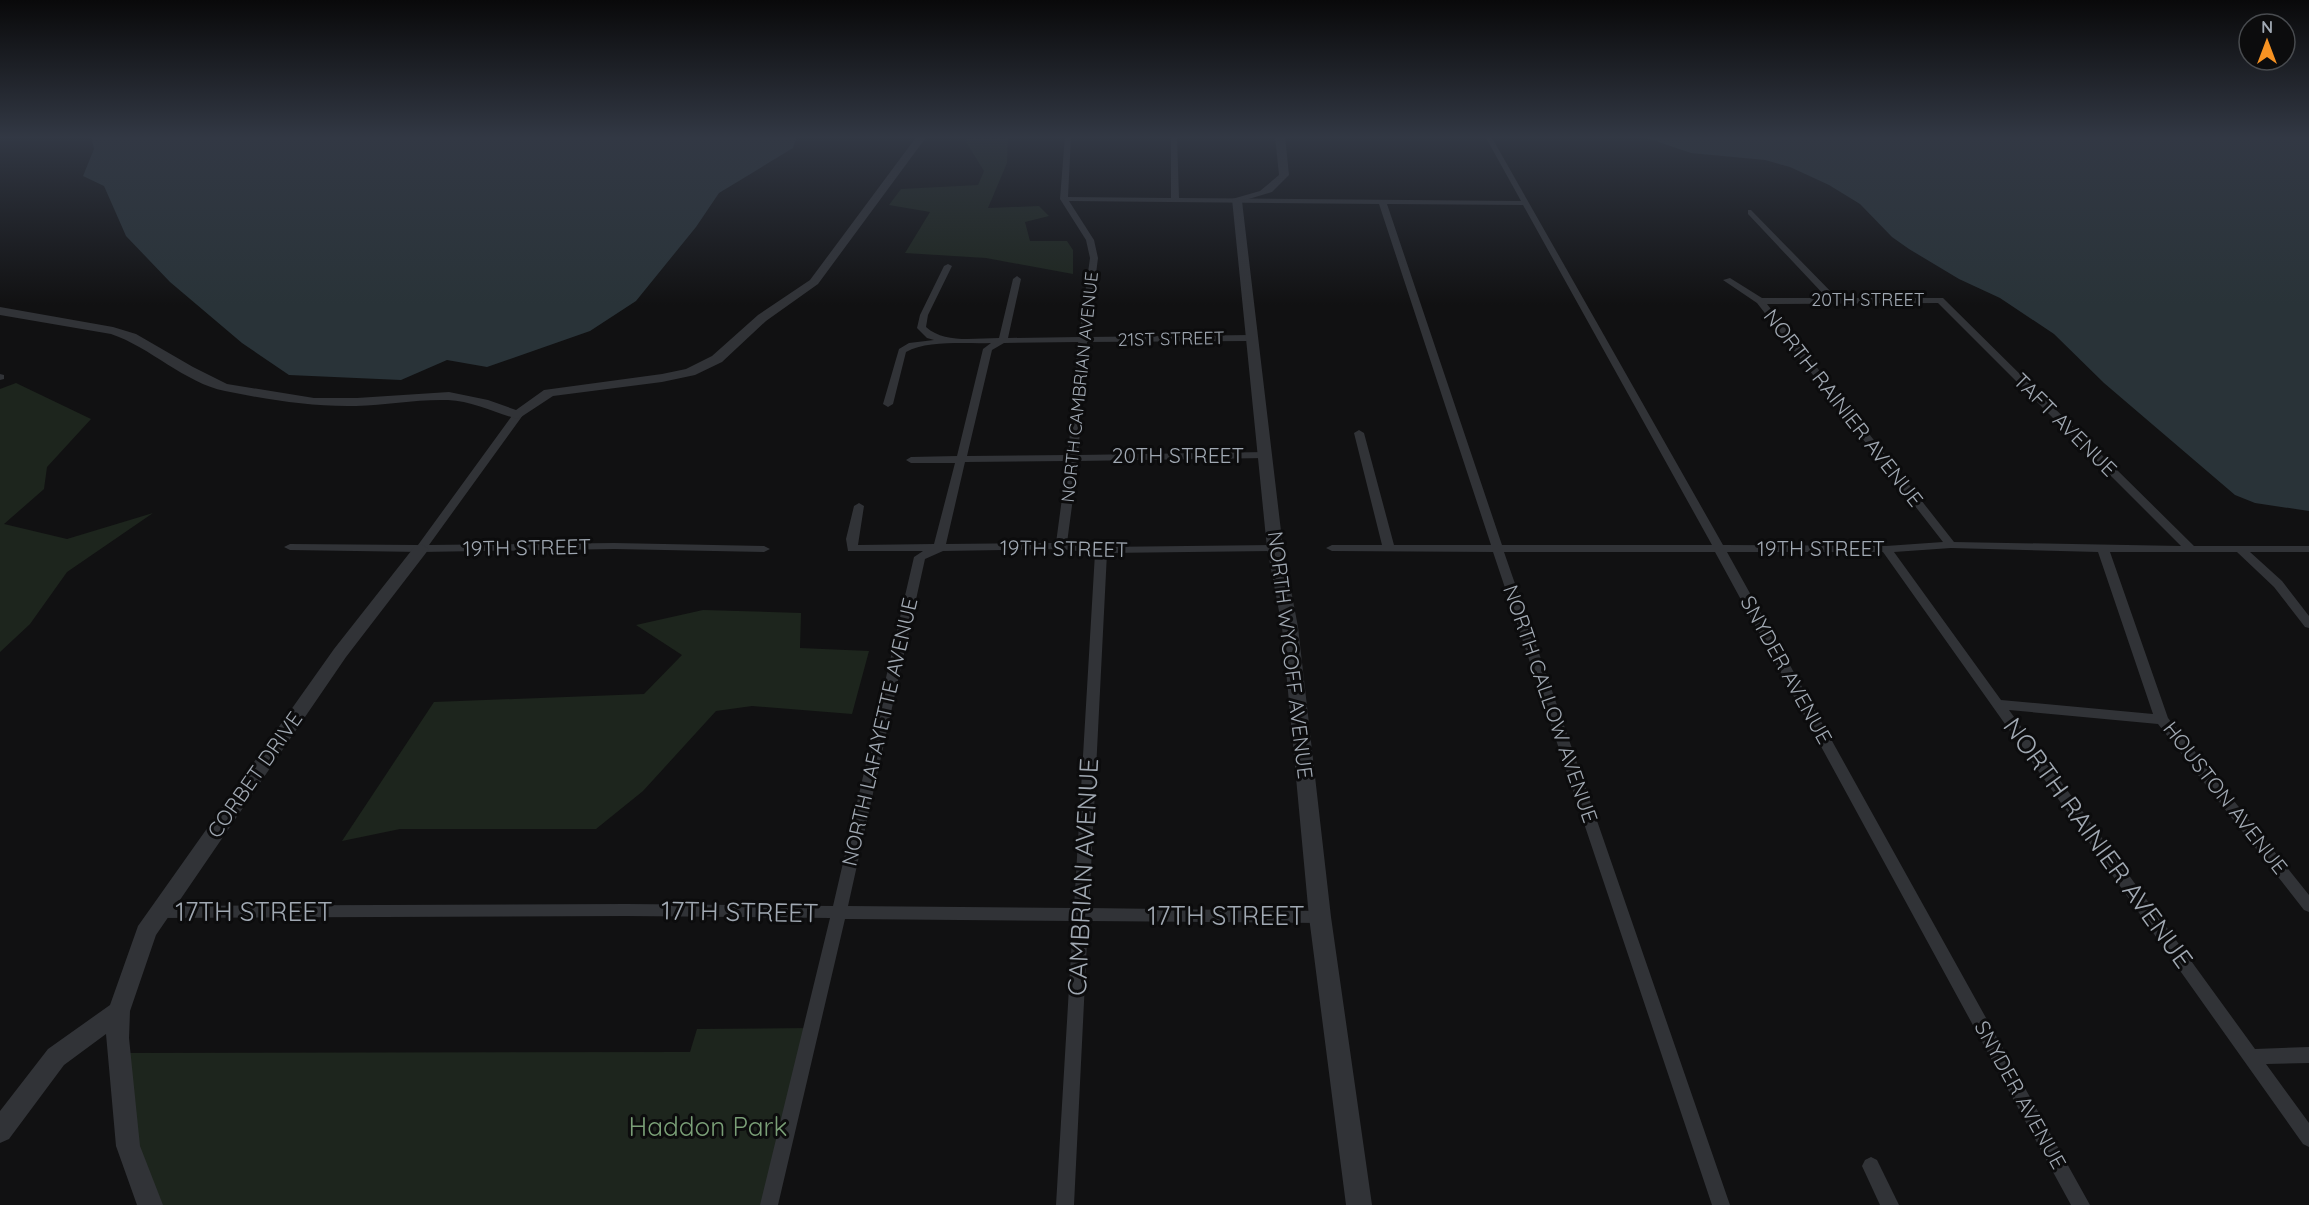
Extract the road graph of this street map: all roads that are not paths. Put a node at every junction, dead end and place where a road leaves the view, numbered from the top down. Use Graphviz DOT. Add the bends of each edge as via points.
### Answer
graph roads {
  1 [pos="880,192"];
  2 [pos="1064,192"];
  3 [pos="1175,192"];
  4 [pos="1265,192"];
  5 [pos="1519,192"];
  6 [pos="1064,198"];
  7 [pos="1175,198"];
  8 [pos="1237,199"];
  9 [pos="1382,201"];
  10 [pos="1524,202"];
  11 [pos="1751,212"];
  12 [pos="948,266"];
  13 [pos="1017,279"];
  14 [pos="1726,280"];
  15 [pos="1833,299"];
  16 [pos="1940,300"];
  17 [pos="1760,301"];
  18 [pos="0,311"];
  19 [pos="1250,338"];
  20 [pos="1002,340"];
  21 [pos="948,341"];
  22 [pos="1083,341"];
  23 [pos="888,404"];
  24 [pos="518,415"];
  25 [pos="1359,433"];
  26 [pos="1266,455"];
  27 [pos="1073,456"];
  28 [pos="960,458"];
  29 [pos="910,460"];
  30 [pos="859,506"];
  31 [pos="1951,545"];
  32 [pos="1061,546"];
  33 [pos="290,547"];
  34 [pos="1275,548"];
  35 [pos="1332,548"];
  36 [pos="1389,548"];
  37 [pos="1497,548"];
  38 [pos="421,549"];
  39 [pos="764,549"];
  40 [pos="939,549"];
  41 [pos="1886,549"];
  42 [pos="2103,549"];
  43 [pos="2191,549"];
  44 [pos="2309,549"];
  45 [pos="1101,550"];
  46 [pos="1720,550"];
  47 [pos="2241,550"];
  48 [pos="2309,624"];
  49 [pos="1998,704"];
  50 [pos="2162,720"];
  51 [pos="2309,906"];
  52 [pos="160,912"];
  53 [pos="839,913"];
  54 [pos="1080,915"];
  55 [pos="1320,917"];
  56 [pos="119,1011"];
  57 [pos="2309,1055"];
  58 [pos="2252,1057"];
  59 [pos="0,1131"];
  60 [pos="2309,1138"];
  61 [pos="1871,1166"];
  62 [pos="150,1205"];
  63 [pos="769,1205"];
  64 [pos="1065,1205"];
  65 [pos="1359,1205"];
  66 [pos="1721,1205"];
  67 [pos="1890,1205"];
  68 [pos="2081,1205"];
  1 -- 24 [label="street" via="814,282 762,318 717,359 690,372 662,378 549,393"];
  2 -- 6 [label="street"];
  3 -- 7 [label="street"];
  4 -- 8 [label="street"];
  5 -- 10 [label="street, SNYDER AVENUE"];
  6 -- 7 [label="street"];
  6 -- 22 [label="street, NORTH CAMBRIAN AVENUE" via="1090,240 1094,258"];
  7 -- 8 [label="street"];
  8 -- 9 [label="street"];
  8 -- 19 [label="street, NORTH WYCOFF AVENUE"];
  9 -- 10 [label="street"];
  9 -- 37 [label="street, NORTH CALLOW AVENUE"];
  10 -- 46 [label="street, SNYDER AVENUE"];
  11 -- 15 [label="street"];
  12 -- 21 [label="street" via="921,328 930,336"];
  13 -- 20 [label="street"];
  14 -- 17 [label="street, NORTH RAINIER AVENUE"];
  15 -- 16 [label="street, 20TH STREET"];
  15 -- 17 [label="street, 20TH STREET"];
  16 -- 43 [label="street, TAFT AVENUE"];
  17 -- 31 [label="street, NORTH RAINIER AVENUE"];
  18 -- 24 [label="street" via="132,337 223,387 314,402 449,396"];
  19 -- 22 [label="street, 21ST STREET"];
  19 -- 26 [label="street, NORTH WYCOFF AVENUE"];
  20 -- 21 [label="street, 21ST STREET"];
  20 -- 22 [label="street, 21ST STREET"];
  20 -- 28 [label="street" via="988,349"];
  21 -- 23 [label="street, 21ST STREET" via="912,345 902,351"];
  22 -- 27 [label="street, NORTH CAMBRIAN AVENUE"];
  24 -- 38 [label="street, CORBET DRIVE"];
  25 -- 36 [label="street"];
  26 -- 27 [label="street, 20TH STREET"];
  26 -- 34 [label="street, NORTH WYCOFF AVENUE"];
  27 -- 28 [label="street, 20TH STREET"];
  27 -- 32 [label="street, NORTH CAMBRIAN AVENUE"];
  28 -- 29 [label="street, 20TH STREET"];
  28 -- 40 [label="street"];
  30 -- 40 [label="street, 19TH STREET" via="852,549"];
  31 -- 41 [label="street, 19TH STREET"];
  31 -- 42 [label="street, 19TH STREET"];
  32 -- 40 [label="street, 19TH STREET"];
  32 -- 45 [label="street, 19TH STREET"];
  33 -- 38 [label="street, 19TH STREET"];
  34 -- 45 [label="street, 19TH STREET"];
  34 -- 55 [label="street, NORTH WYCOFF AVENUE" via="1290,627"];
  35 -- 36 [label="street, 19TH STREET"];
  36 -- 37 [label="street, 19TH STREET"];
  37 -- 46 [label="street, 19TH STREET"];
  37 -- 66 [label="street, NORTH CALLOW AVENUE"];
  38 -- 39 [label="street, 19TH STREET"];
  38 -- 52 [label="street, CORBET DRIVE" via="341,651"];
  40 -- 53 [label="street, NORTH LAFAYETTE AVENUE" via="920,558"];
  41 -- 46 [label="street, 19TH STREET"];
  41 -- 49 [label="street, NORTH RAINIER AVENUE"];
  42 -- 43 [label="street, 19TH STREET"];
  42 -- 50 [label="street, HOUSTON AVENUE"];
  43 -- 47 [label="street, 19TH STREET"];
  44 -- 47 [label="street, 19TH STREET"];
  45 -- 54 [label="street, CAMBRIAN AVENUE"];
  46 -- 68 [label="street, SNYDER AVENUE"];
  47 -- 48 [label="street" via="2278,584"];
  49 -- 50 [label="street"];
  49 -- 58 [label="street, NORTH RAINIER AVENUE"];
  50 -- 51 [label="street, HOUSTON AVENUE"];
  52 -- 53 [label="street, 17TH STREET"];
  52 -- 56 [label="street, CORBET DRIVE" via="146,932"];
  53 -- 54 [label="street, 17TH STREET"];
  53 -- 63 [label="street, NORTH LAFAYETTE AVENUE"];
  54 -- 55 [label="street, 17TH STREET"];
  54 -- 64 [label="street, CAMBRIAN AVENUE"];
  55 -- 65 [label="street, NORTH WYCOFF AVENUE"];
  56 -- 59 [label="street" via="56,1057"];
  56 -- 62 [label="street, CORBET DRIVE" via="117,1038 128,1146"];
  57 -- 58 [label="street"];
  58 -- 60 [label="street, NORTH RAINIER AVENUE"];
  61 -- 67 [label="street"];
}
